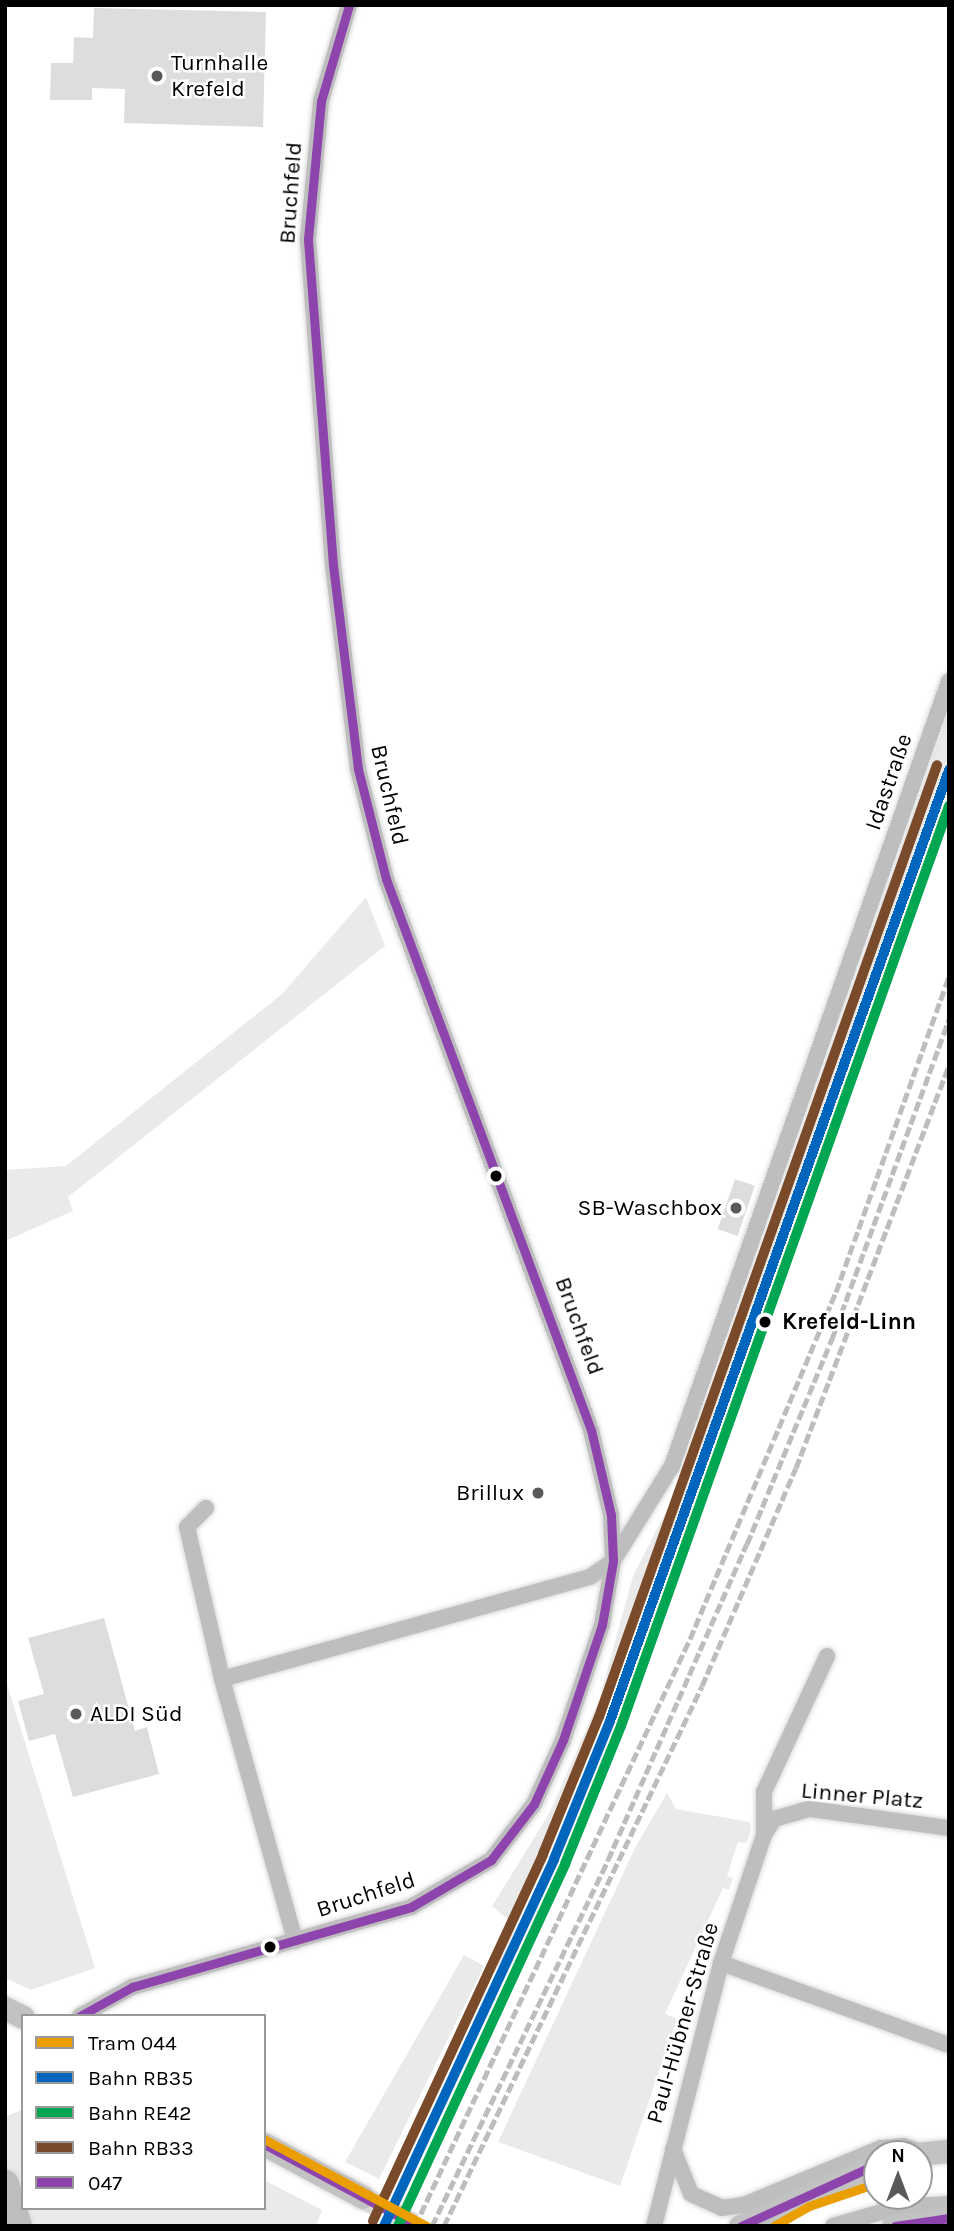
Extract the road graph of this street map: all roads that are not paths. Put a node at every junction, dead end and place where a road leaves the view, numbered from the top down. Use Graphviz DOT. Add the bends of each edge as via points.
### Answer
graph roads {
  1 [pos="349,5"];
  2 [pos="949,681"];
  3 [pos="206,1508"];
  4 [pos="613,1561"];
  5 [pos="827,1656"];
  6 [pos="222,1679"];
  7 [pos="949,1828"];
  8 [pos="764,1835"];
  9 [pos="295,1941"];
  10 [pos="720,1963"];
  11 [pos="5,2008"];
  12 [pos="84,2014"];
  13 [pos="21,2016"];
  14 [pos="949,2045"];
  15 [pos="266,2145"];
  16 [pos="672,2145"];
  17 [pos="863,2155"];
  18 [pos="863,2170"];
  19 [pos="5,2184"];
  20 [pos="363,2197"];
  21 [pos="949,2204"];
  22 [pos="949,2218"];
  23 [pos="18,2226"];
  24 [pos="654,2226"];
  25 [pos="740,2226"];
  26 [pos="833,2226"];
  27 [pos="893,2226"];
  1 -- 4 [label="street, Bruchfeld" via="321,100 308,239 332,565 358,769 386,879 591,1430 611,1515"];
  2 -- 4 [label="street, Idastraße" via="672,1466"];
  3 -- 6 [label="street, Bruchfeld" via="187,1527"];
  4 -- 6 [label="street" via="590,1577"];
  4 -- 9 [label="street, Bruchfeld" via="601,1625 563,1740 512,1837 491,1860 442,1892 393,1913"];
  5 -- 8 [label="street, Linner Platz" via="764,1792"];
  6 -- 9 [label="street, Bruchfeld"];
  7 -- 8 [label="street, Linner Platz" via="810,1809 782,1815"];
  8 -- 10 [label="street, Paul-Hübner-Straße"];
  9 -- 12 [label="street, Bruchfeld" via="132,1987"];
  10 -- 14 [label="street"];
  10 -- 16 [label="street, Paul-Hübner-Straße"];
  11 -- 13 [label="main road"];
  15 -- 20 [label="main road"];
  16 -- 17 [label="street" via="691,2193 722,2208 744,2205"];
  16 -- 24 [label="street, Paul-Hübner-Straße"];
  18 -- 25 [label="main road"];
  19 -- 23 [label="highway"];
  21 -- 26 [label="street" via="900,2207"];
  22 -- 27 [label="main road"];
}
